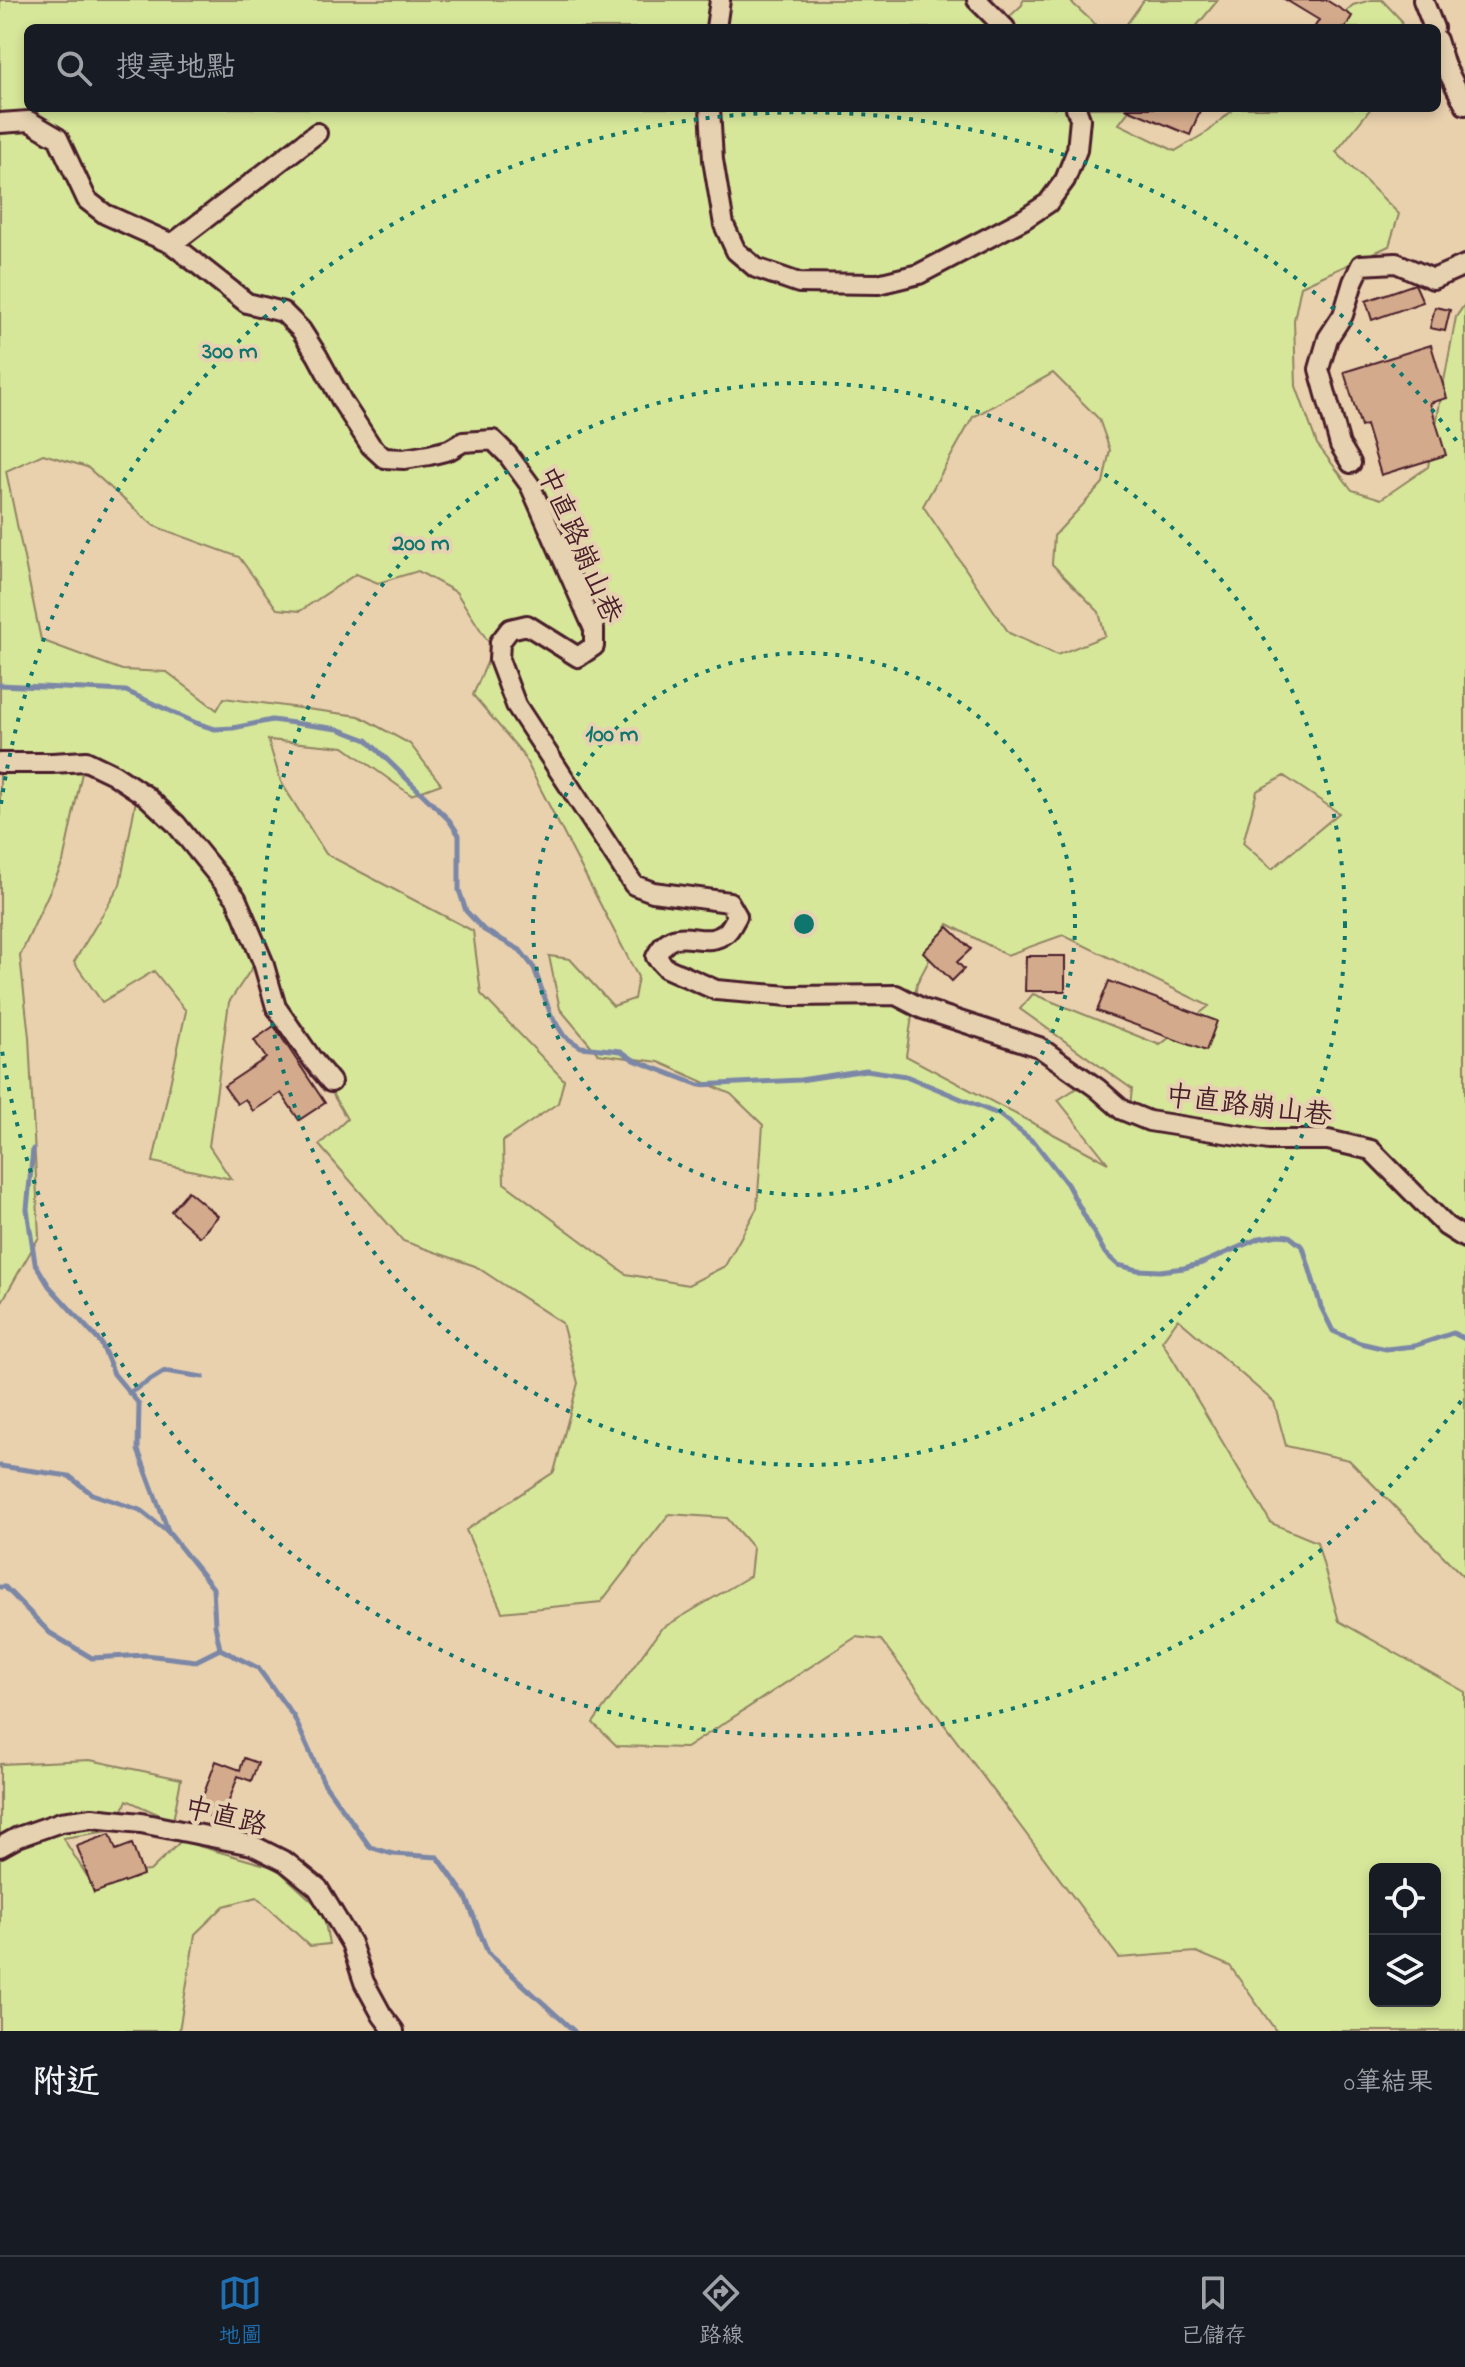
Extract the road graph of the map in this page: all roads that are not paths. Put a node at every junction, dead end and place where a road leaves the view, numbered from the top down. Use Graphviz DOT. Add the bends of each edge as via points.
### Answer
graph roads {
  1 [pos="720,0"];
  2 [pos="977,0"];
  3 [pos="1423,0"];
  4 [pos="717,24"];
  5 [pos="1001,24"];
  6 [pos="1432,24"];
  7 [pos="1441,53"];
  8 [pos="1465,105"];
  9 [pos="710,112"];
  10 [pos="1077,112"];
  11 [pos="0,123"];
  12 [pos="317,133"];
  13 [pos="172,244"];
  14 [pos="1465,265"];
  15 [pos="1351,463"];
  16 [pos="0,763"];
  17 [pos="331,1082"];
  18 [pos="1465,1238"];
  19 [pos="0,1847"];
  20 [pos="394,2031"];
  1 -- 4 [label="street"];
  2 -- 5 [label="street"];
  3 -- 6 [label="street"];
  7 -- 8 [label="street"];
  9 -- 10 [label="street" via="724,225 736,251 756,268 799,283 878,284 919,274 1048,203 1077,150"];
  11 -- 13 [label="street, 中直路崩山巷" via="29,121 58,138 87,200 105,214"];
  12 -- 13 [label="street"];
  13 -- 18 [label="street, 中直路崩山巷" via="247,303 283,312 301,330 343,403 384,458 429,455 463,442 493,440 530,485 594,629 594,646 578,657 527,625 510,629 500,642 499,660 516,705 634,885 729,902 737,916 728,931 714,939 674,938 662,944 656,957 666,968 716,990 896,995 1039,1047 1122,1110 1149,1121 1269,1140 1328,1140 1371,1150 1446,1226"];
  14 -- 15 [label="street" via="1433,279 1396,263 1361,265 1319,369 1340,445"];
  16 -- 17 [label="street" via="86,761 146,796 176,824 236,898 276,1007"];
  19 -- 20 [label="street, 中直路" via="61,1822 92,1818 252,1845 286,1862 318,1888"];
}
